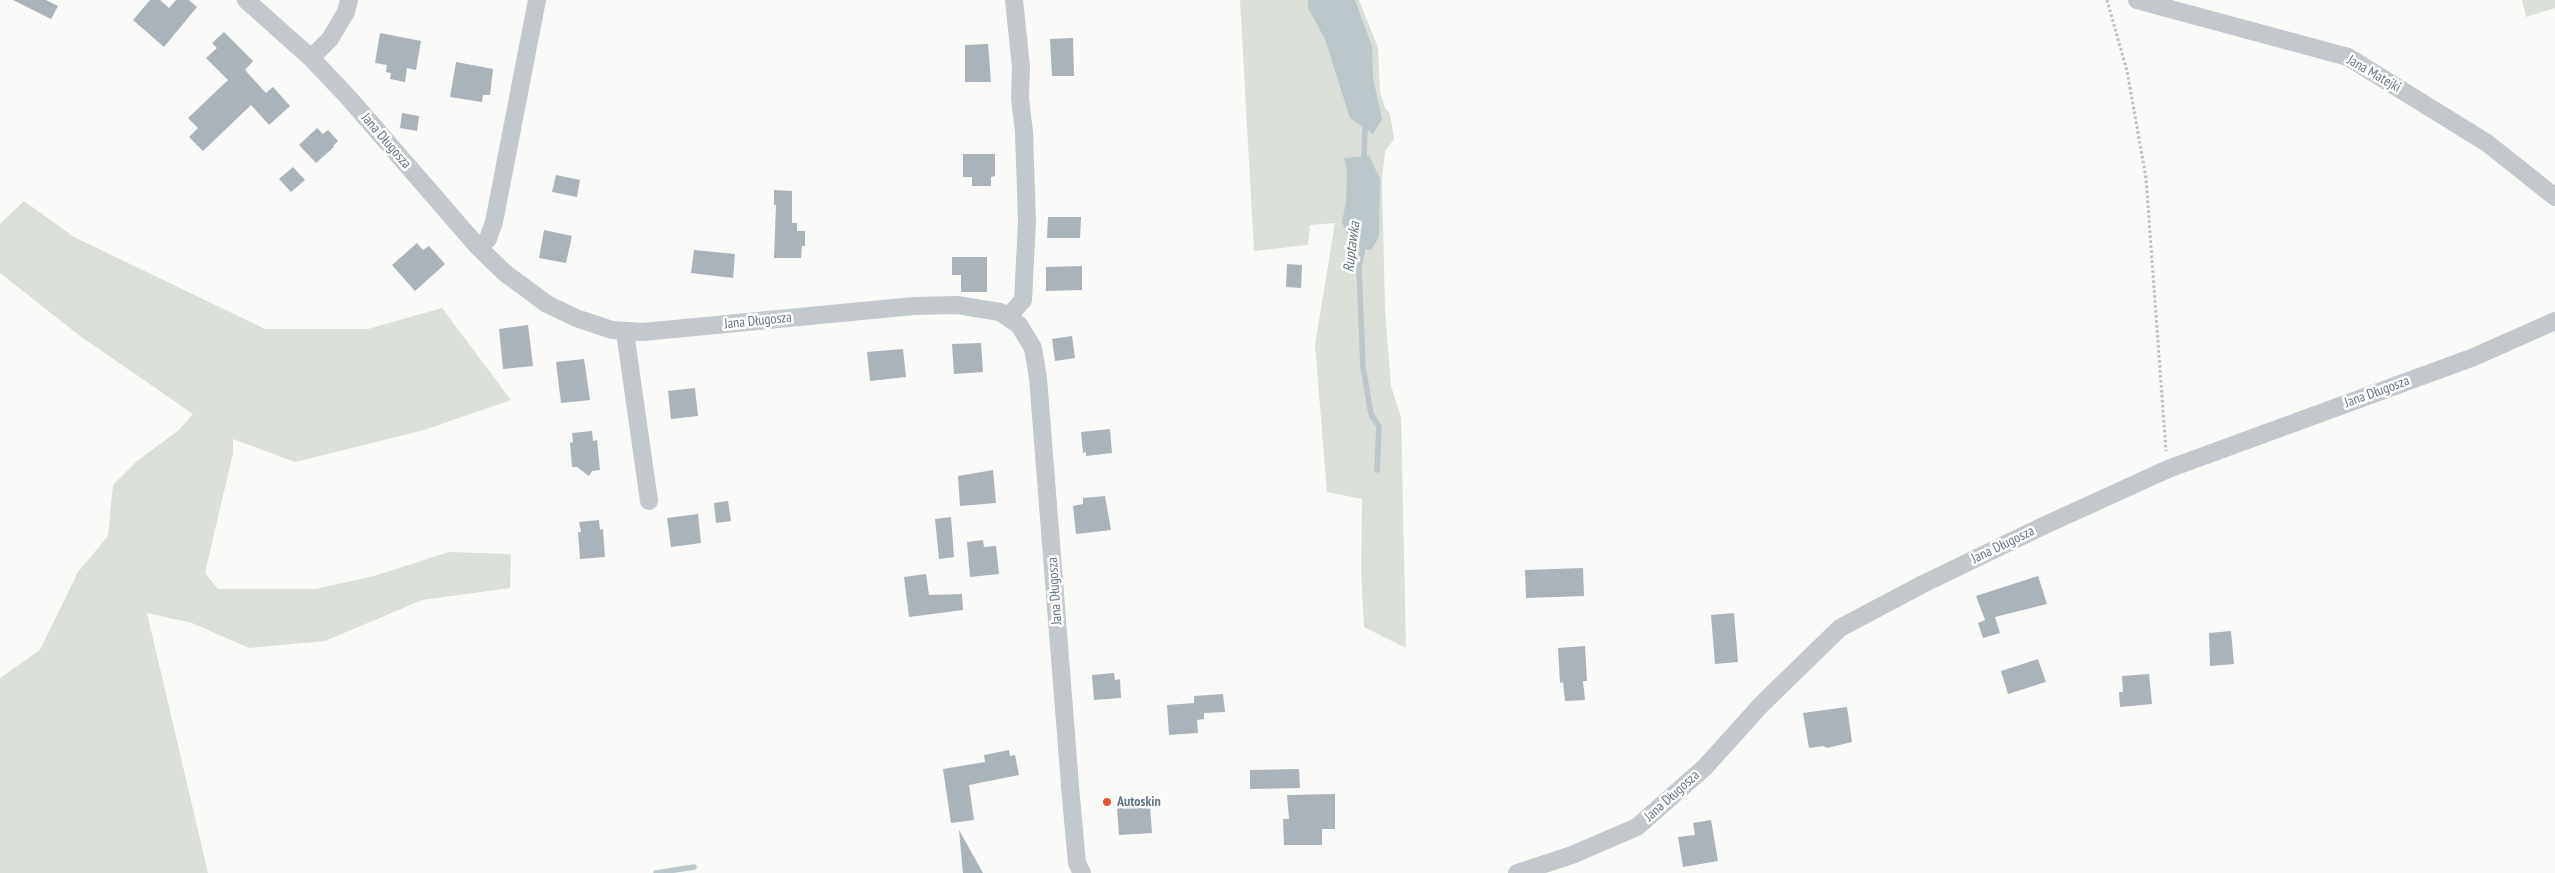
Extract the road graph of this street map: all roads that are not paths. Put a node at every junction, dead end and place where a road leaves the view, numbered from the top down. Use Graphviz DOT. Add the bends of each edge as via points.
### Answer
graph roads {
  1 [pos="246,0"];
  2 [pos="350,0"];
  3 [pos="537,0"];
  4 [pos="1014,0"];
  5 [pos="2137,0"];
  6 [pos="311,58"];
  7 [pos="2555,197"];
  8 [pos="479,248"];
  9 [pos="1009,316"];
  10 [pos="2555,321"];
  11 [pos="625,332"];
  12 [pos="649,501"];
  13 [pos="1082,873"];
  14 [pos="1517,873"];
  1 -- 6 [label="street, Jana Długosza"];
  2 -- 6 [label="street" via="330,39"];
  3 -- 8 [label="street" via="494,222 488,238"];
  4 -- 9 [label="street" via="1021,68 1028,222 1023,300"];
  5 -- 7 [label="street, Jana Matejki" via="2348,57 2487,143"];
  6 -- 8 [label="street, Jana Długosza"];
  8 -- 11 [label="street, Jana Długosza" via="505,273 547,304 583,320"];
  9 -- 11 [label="street, Jana Długosza" via="990,308 938,305"];
  9 -- 13 [label="street, Jana Długosza" via="1033,348 1038,378 1073,822 1077,863"];
  10 -- 14 [label="street, Jana Długosza" via="2474,357 2168,469 1999,547 1840,628 1761,705 1705,767 1637,827 1572,855"];
  11 -- 12 [label="street"];
}
